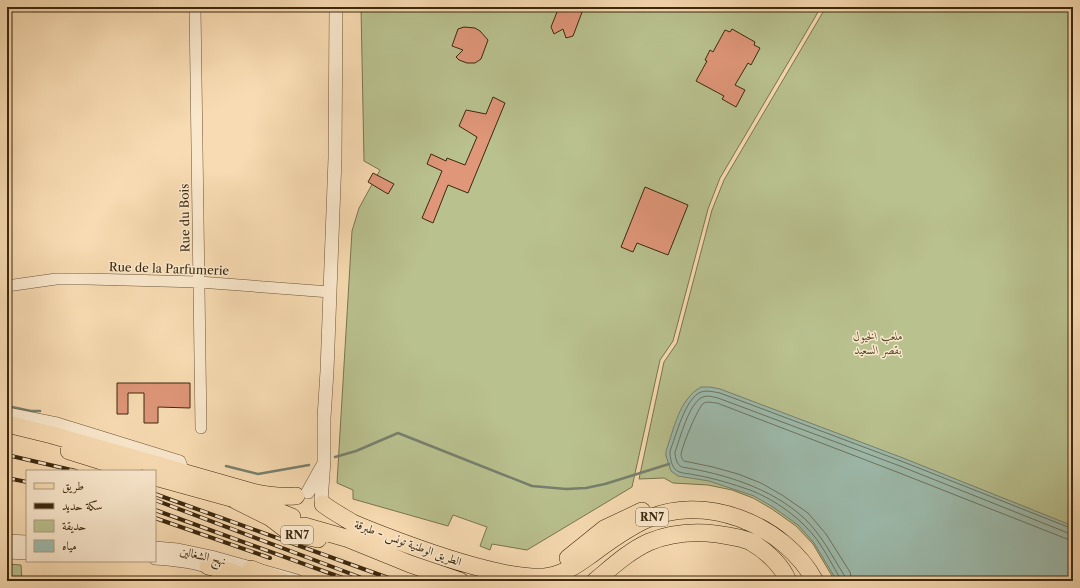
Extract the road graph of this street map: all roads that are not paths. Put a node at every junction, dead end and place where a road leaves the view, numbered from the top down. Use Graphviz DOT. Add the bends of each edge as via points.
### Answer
graph roads {
  1 [pos="195,7"];
  2 [pos="336,7"];
  3 [pos="199,282"];
  4 [pos="7,286"];
  5 [pos="330,292"];
  6 [pos="7,413"];
  7 [pos="7,424"];
  8 [pos="201,428"];
  9 [pos="7,435"];
  10 [pos="130,470"];
  11 [pos="184,472"];
  12 [pos="156,477"];
  13 [pos="231,498"];
  14 [pos="312,498"];
  15 [pos="694,511"];
  16 [pos="298,522"];
  17 [pos="7,541"];
  18 [pos="26,542"];
  19 [pos="750,542"];
  20 [pos="650,547"];
  21 [pos="156,548"];
  22 [pos="371,549"];
  23 [pos="7,552"];
  24 [pos="26,553"];
  25 [pos="431,553"];
  26 [pos="156,558"];
  27 [pos="208,566"];
  28 [pos="480,569"];
  29 [pos="254,575"];
  30 [pos="234,581"];
  31 [pos="281,581"];
  32 [pos="297,581"];
  33 [pos="460,581"];
  34 [pos="513,581"];
  35 [pos="595,581"];
  36 [pos="609,581"];
  37 [pos="777,581"];
  38 [pos="788,581"];
  39 [pos="803,581"];
  40 [pos="815,581"];
  1 -- 3 [label="street, Rue du Bois"];
  2 -- 5 [label="street" via="335,158"];
  3 -- 4 [label="street, Rue de la Parfumerie" via="81,279"];
  3 -- 5 [label="street, Rue de la Parfumerie"];
  3 -- 8 [label="street, Rue du Bois"];
  5 -- 14 [label="street" via="324,462"];
  6 -- 11 [label="street" via="57,423 180,461"];
  7 -- 11 [label="main road"];
  9 -- 10 [label="main road" via="47,444"];
  11 -- 14 [label="main road" via="271,496"];
  12 -- 13 [label="main road, الطريق الوطنية تونس - طبرقة / RN7"];
  13 -- 16 [label="main road, الطريق الوطنية تونس - طبرقة / RN7" via="276,510"];
  13 -- 22 [label="main road, RN7" via="298,535"];
  14 -- 16 [label="main road, RN7" via="290,505 290,513"];
  14 -- 16 [label="main road, RN7" via="323,513 318,522 310,526"];
  14 -- 25 [label="main road, الطريق الوطنية تونس - طبرقة / RN7" via="354,523"];
  15 -- 25 [label="main road" via="675,506 662,506 641,512 604,529 561,563 544,569 516,567 451,550"];
  15 -- 28 [label="main road, الطريق الوطنية تونس - طبرقة / RN7" via="659,514 642,521 571,568 548,577"];
  15 -- 40 [label="main road, الطريق الوطنية تونس - طبرقة / RN7" via="728,515 766,531 797,556"];
  16 -- 22 [label="main road, الطريق الوطنية تونس - طبرقة / RN7"];
  17 -- 18 [label="street"];
  19 -- 20 [label="main road" via="725,534 701,533 669,536"];
  19 -- 38 [label="main road" via="772,558"];
  19 -- 39 [label="main road" via="776,553"];
  20 -- 35 [label="main road" via="631,552"];
  20 -- 36 [label="main road"];
  20 -- 37 [label="main road" via="720,543 739,548 769,568"];
  21 -- 29 [label="street, نهج الشغالين" via="193,553"];
  22 -- 33 [label="main road, الطريق الوطنية تونس - طبرقة / RN7"];
  23 -- 24 [label="street"];
  25 -- 28 [label="main road, الطريق الوطنية تونس - طبرقة / RN7"];
  26 -- 27 [label="street"];
  27 -- 29 [label="main road"];
  27 -- 30 [label="street"];
  28 -- 34 [label="main road"];
  29 -- 31 [label="main road"];
  29 -- 32 [label="street, نهج الشغالين"];
}
